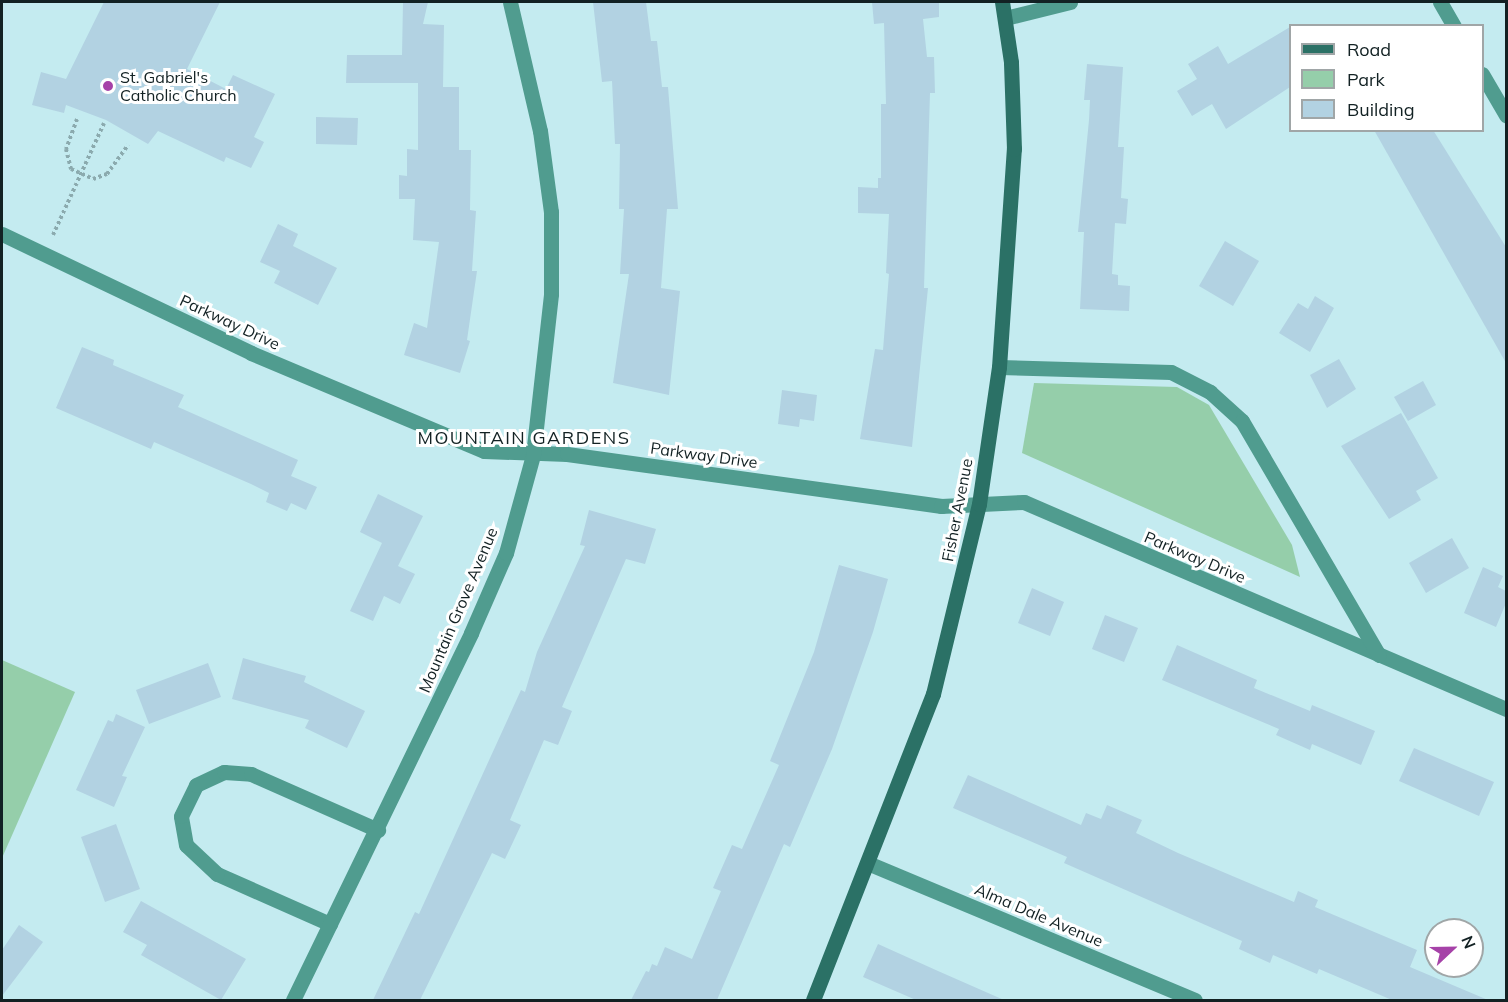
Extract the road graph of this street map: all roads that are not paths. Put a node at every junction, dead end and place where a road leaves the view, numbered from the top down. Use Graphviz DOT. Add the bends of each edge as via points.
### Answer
graph roads {
  1 [pos="510,2"];
  2 [pos="1002,2"];
  3 [pos="1070,2"];
  4 [pos="1440,2"];
  5 [pos="1005,18"];
  6 [pos="1453,24"];
  7 [pos="1484,77"];
  8 [pos="1506,115"];
  9 [pos="2,234"];
  10 [pos="999,367"];
  11 [pos="533,455"];
  12 [pos="979,504"];
  13 [pos="1379,655"];
  14 [pos="1506,709"];
  15 [pos="378,830"];
  16 [pos="870,864"];
  17 [pos="330,924"];
  18 [pos="293,1000"];
  19 [pos="813,1000"];
  20 [pos="1195,1000"];
  1 -- 11 [label="street, Mountain Grove Avenue" via="540,131 551,212 551,294"];
  2 -- 5 [label="street, Fisher Avenue"];
  3 -- 5 [label="street"];
  4 -- 6 [label="street"];
  5 -- 10 [label="street, Fisher Avenue" via="1014,149"];
  7 -- 8 [label="street"];
  9 -- 11 [label="street, Parkway Drive" via="251,353 484,452"];
  10 -- 12 [label="street, Fisher Avenue"];
  10 -- 13 [label="street" via="1171,372 1210,392 1242,421"];
  11 -- 12 [label="street, Parkway Drive" via="567,454 941,506"];
  11 -- 15 [label="street, Mountain Grove Avenue" via="506,553"];
  12 -- 13 [label="street, Parkway Drive" via="1024,502"];
  12 -- 16 [label="street, Fisher Avenue" via="933,694"];
  13 -- 14 [label="street, Parkway Drive"];
  15 -- 17 [label="street, Mountain Grove Avenue"];
  15 -- 17 [label="street" via="251,774 224,772 196,785 180,816 186,845 217,874"];
  16 -- 19 [label="street, Fisher Avenue"];
  16 -- 20 [label="street, Alma Dale Avenue"];
  17 -- 18 [label="street, Mountain Grove Avenue"];
}
